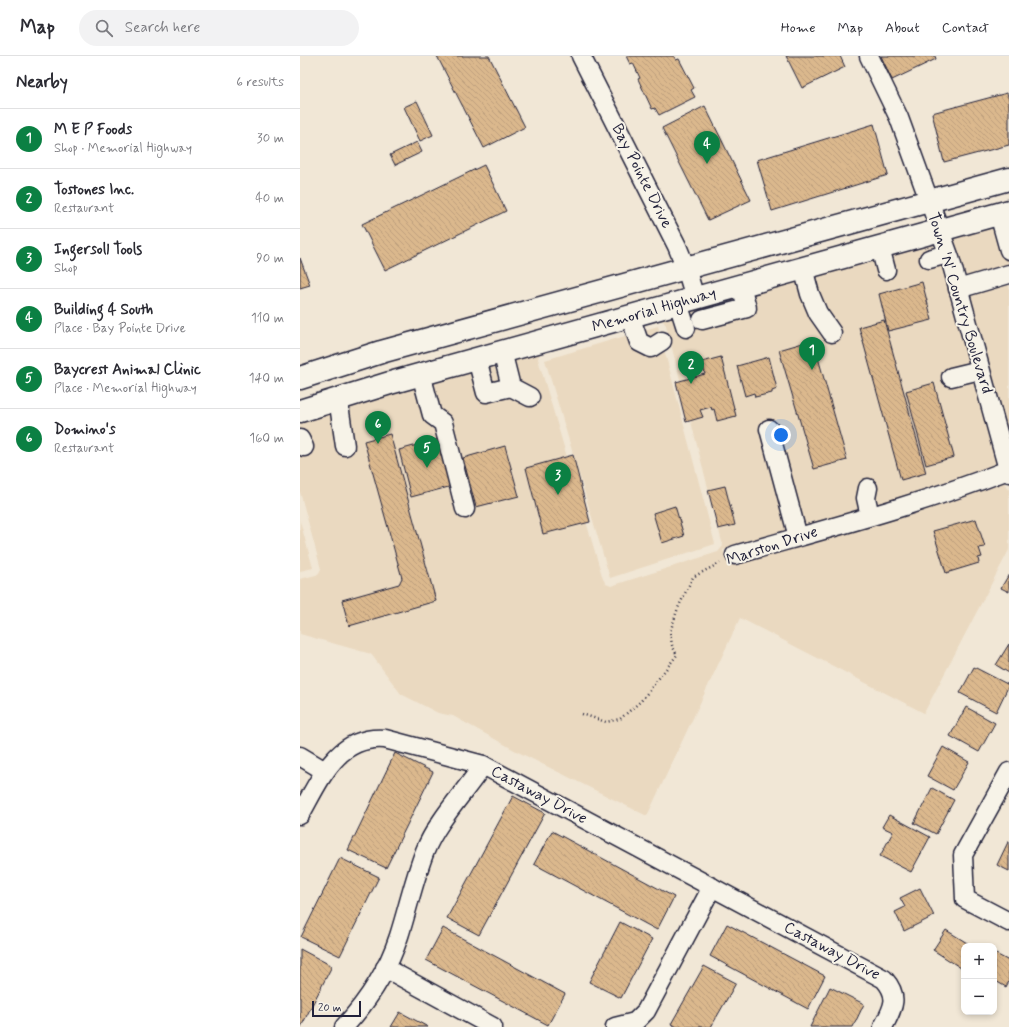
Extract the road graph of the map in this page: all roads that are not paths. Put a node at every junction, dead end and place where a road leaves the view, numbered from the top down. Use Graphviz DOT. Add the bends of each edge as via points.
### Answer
graph roads {
  1 [pos="582,56"];
  2 [pos="869,56"];
  3 [pos="1009,179"];
  4 [pos="929,201"];
  5 [pos="1004,213"];
  6 [pos="940,230"];
  7 [pos="880,247"];
  8 [pos="1009,250"];
  9 [pos="948,254"];
  10 [pos="929,259"];
  11 [pos="686,268"];
  12 [pos="802,268"];
  13 [pos="886,270"];
  14 [pos="1009,274"];
  15 [pos="741,285"];
  16 [pos="958,289"];
  17 [pos="687,300"];
  18 [pos="630,316"];
  19 [pos="468,328"];
  20 [pos="832,333"];
  21 [pos="662,341"];
  22 [pos="502,351"];
  23 [pos="477,359"];
  24 [pos="980,370"];
  25 [pos="421,374"];
  26 [pos="951,377"];
  27 [pos="300,378"];
  28 [pos="511,387"];
  29 [pos="530,397"];
  30 [pos="338,398"];
  31 [pos="300,411"];
  32 [pos="769,429"];
  33 [pos="345,446"];
  34 [pos="1008,472"];
  35 [pos="868,488"];
  36 [pos="465,509"];
  37 [pos="870,516"];
  38 [pos="798,537"];
  39 [pos="735,555"];
  40 [pos="300,756"];
  41 [pos="483,765"];
  42 [pos="325,771"];
  43 [pos="1009,772"];
  44 [pos="300,815"];
  45 [pos="712,887"];
  46 [pos="1009,922"];
  47 [pos="385,968"];
  48 [pos="344,1027"];
  49 [pos="493,1027"];
  50 [pos="616,1027"];
  51 [pos="884,1027"];
  1 -- 11 [label="street, Bay Pointe Drive"];
  2 -- 4 [label="street, Town 'N' Country Boulevard" via="899,118"];
  3 -- 4 [label="main road, Memorial Highway"];
  4 -- 6 [label="street, Town 'N' Country Boulevard"];
  4 -- 11 [label="main road, Memorial Highway"];
  5 -- 6 [label="main road, Memorial Highway"];
  5 -- 8 [label="street"];
  6 -- 7 [label="main road, Memorial Highway"];
  6 -- 9 [label="street, Town 'N' Country Boulevard"];
  7 -- 12 [label="main road, Memorial Highway"];
  7 -- 13 [label="street"];
  9 -- 10 [label="street"];
  9 -- 16 [label="street, Town 'N' Country Boulevard"];
  11 -- 17 [label="street, Bay Pointe Drive"];
  11 -- 19 [label="main road, Memorial Highway"];
  12 -- 15 [label="main road, Memorial Highway"];
  12 -- 20 [label="street" via="818,313"];
  14 -- 16 [label="street"];
  15 -- 17 [label="main road, Memorial Highway"];
  15 -- 17 [label="street, Bay Pointe Drive" via="747,308 694,324"];
  16 -- 24 [label="street, Town 'N' Country Boulevard"];
  17 -- 18 [label="main road, Memorial Highway"];
  18 -- 21 [label="street" via="640,342 651,348"];
  18 -- 22 [label="main road, Memorial Highway"];
  19 -- 23 [label="main road"];
  19 -- 27 [label="main road, Memorial Highway"];
  22 -- 23 [label="main road, Memorial Highway"];
  22 -- 28 [label="street"];
  23 -- 25 [label="main road, Memorial Highway"];
  23 -- 28 [label="street" via="486,393"];
  24 -- 26 [label="street"];
  24 -- 34 [label="street, Town 'N' Country Boulevard"];
  25 -- 30 [label="main road, Memorial Highway"];
  25 -- 36 [label="street" via="432,415 443,423"];
  28 -- 29 [label="street"];
  30 -- 31 [label="main road, Memorial Highway"];
  30 -- 33 [label="street"];
  32 -- 38 [label="street"];
  34 -- 37 [label="street, Marston Drive"];
  35 -- 37 [label="street" via="866,498"];
  37 -- 38 [label="street, Marston Drive"];
  38 -- 39 [label="street, Marston Drive"];
  40 -- 42 [label="street"];
  41 -- 42 [label="street" via="375,738 354,744 342,751"];
  41 -- 45 [label="street, Castaway Drive"];
  41 -- 47 [label="street, Castaway Drive" via="440,824 426,850 399,938"];
  42 -- 44 [label="street"];
  43 -- 46 [label="street" via="964,855 965,899"];
  45 -- 50 [label="street" via="646,1011 634,1022"];
  45 -- 51 [label="street, Castaway Drive" via="884,979 889,984 894,1000 893,1009"];
  47 -- 48 [label="street, Castaway Drive" via="371,994"];
  47 -- 49 [label="street"];
}
